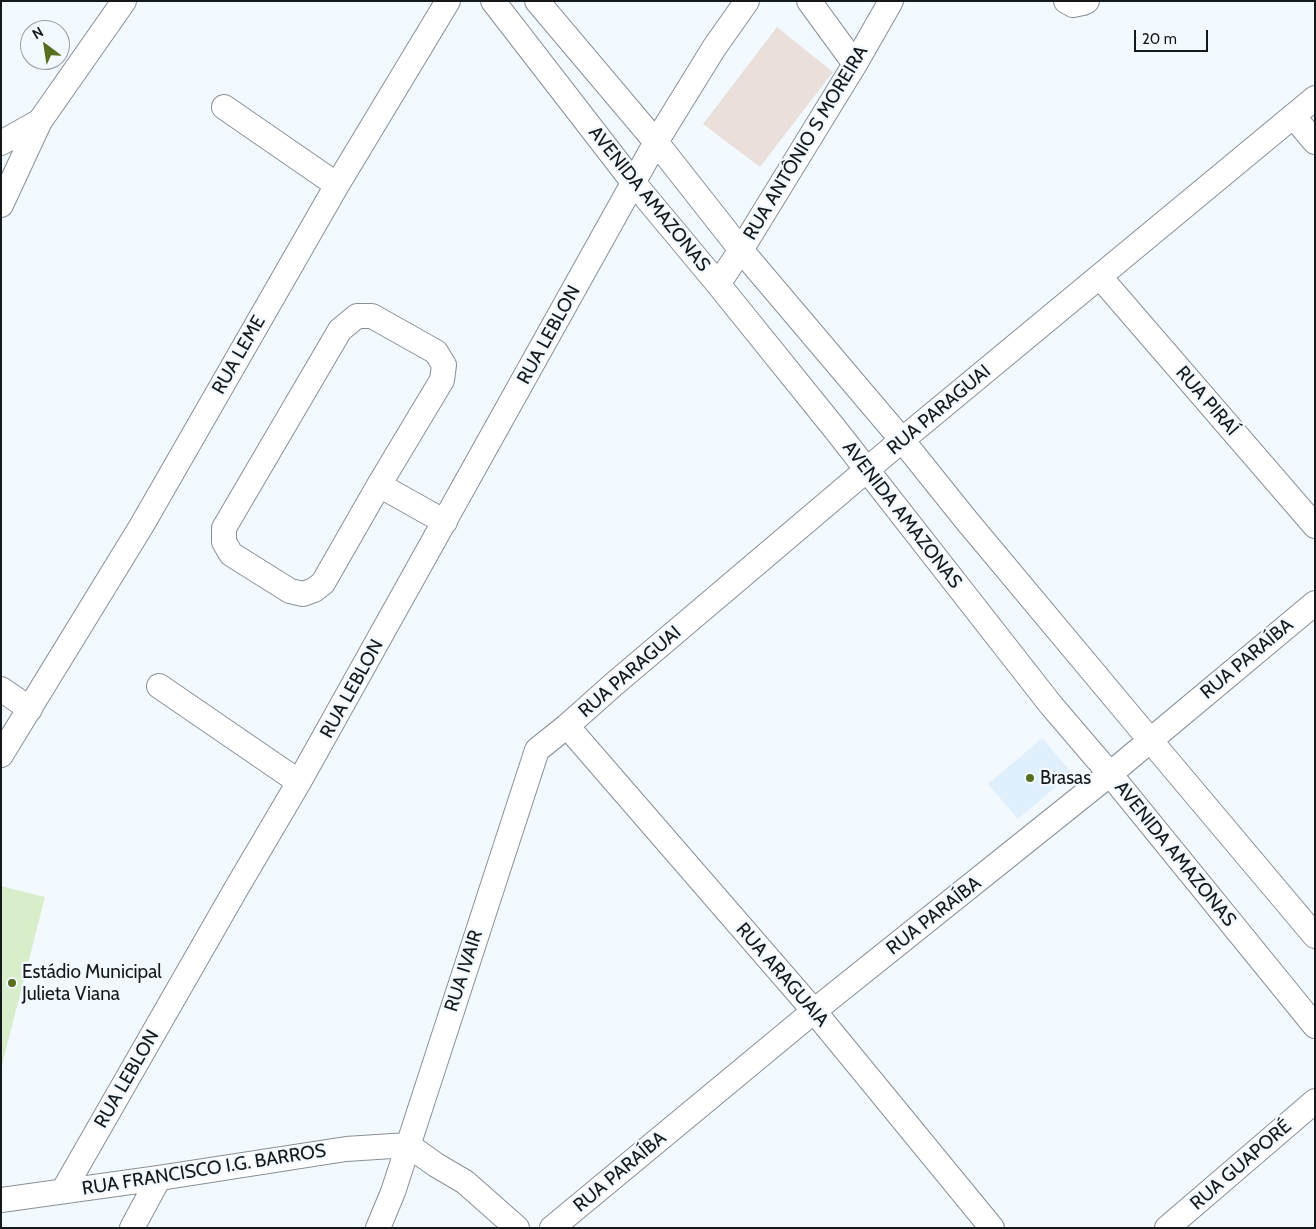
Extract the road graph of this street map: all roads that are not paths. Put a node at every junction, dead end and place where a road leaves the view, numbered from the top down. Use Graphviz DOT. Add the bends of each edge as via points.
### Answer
graph roads {
  1 [pos="124,1"];
  2 [pos="448,1"];
  3 [pos="493,1"];
  4 [pos="537,1"];
  5 [pos="747,1"];
  6 [pos="809,1"];
  7 [pos="891,1"];
  8 [pos="1066,1"];
  9 [pos="1087,1"];
  10 [pos="855,64"];
  11 [pos="1315,98"];
  12 [pos="224,107"];
  13 [pos="1293,116"];
  14 [pos="40,121"];
  15 [pos="656,142"];
  16 [pos="1315,142"];
  17 [pos="1,143"];
  18 [pos="633,182"];
  19 [pos="337,185"];
  20 [pos="1,205"];
  21 [pos="741,250"];
  22 [pos="1100,277"];
  23 [pos="718,284"];
  24 [pos="902,440"];
  25 [pos="867,470"];
  26 [pos="379,485"];
  27 [pos="445,522"];
  28 [pos="1315,526"];
  29 [pos="1315,603"];
  30 [pos="159,686"];
  31 [pos="1,689"];
  32 [pos="30,709"];
  33 [pos="567,726"];
  34 [pos="1150,740"];
  35 [pos="1,755"];
  36 [pos="1110,774"];
  37 [pos="299,782"];
  38 [pos="1315,936"];
  39 [pos="814,1011"];
  40 [pos="1315,1026"];
  41 [pos="1315,1101"];
  42 [pos="408,1145"];
  43 [pos="159,1178"];
  44 [pos="63,1191"];
  45 [pos="1,1200"];
  46 [pos="132,1228"];
  47 [pos="378,1228"];
  48 [pos="517,1228"];
  49 [pos="552,1228"];
  50 [pos="992,1228"];
  51 [pos="1167,1228"];
  1 -- 14 [label="street"];
  2 -- 19 [label="street, RUA LEME"];
  3 -- 18 [label="street, AVENIDA AMAZONAS"];
  4 -- 15 [label="street, AVENIDA AMAZONAS"];
  5 -- 15 [label="street"];
  6 -- 10 [label="street"];
  7 -- 10 [label="street, RUA ANTÔNIO S MOREIRA"];
  8 -- 9 [label="street" via="1073,5"];
  10 -- 21 [label="street, RUA ANTÔNIO S MOREIRA"];
  11 -- 13 [label="street, RUA PARAGUAI"];
  12 -- 19 [label="street"];
  13 -- 16 [label="street"];
  13 -- 22 [label="street, RUA PARAGUAI"];
  14 -- 17 [label="street"];
  14 -- 20 [label="street"];
  15 -- 18 [label="street, RUA LEBLON"];
  15 -- 21 [label="street, AVENIDA AMAZONAS"];
  18 -- 23 [label="street, AVENIDA AMAZONAS"];
  18 -- 27 [label="street, RUA LEBLON"];
  19 -- 32 [label="street, RUA LEME" via="142,526"];
  21 -- 23 [label="street, RUA ANTÔNIO S MOREIRA"];
  21 -- 24 [label="street, AVENIDA AMAZONAS"];
  22 -- 24 [label="street, RUA PARAGUAI"];
  22 -- 28 [label="street, RUA PIRAÍ"];
  23 -- 25 [label="street, AVENIDA AMAZONAS"];
  24 -- 25 [label="street, RUA PARAGUAI"];
  24 -- 34 [label="street, AVENIDA AMAZONAS"];
  25 -- 33 [label="street, RUA PARAGUAI"];
  25 -- 36 [label="street, AVENIDA AMAZONAS" via="1051,705"];
  26 -- 26 [label="street" via="323,583 314,590 303,594 290,590 231,554 224,542 224,528 229,519 340,330 356,316 372,316 436,352 444,365 442,380"];
  26 -- 27 [label="street"];
  27 -- 37 [label="street, RUA LEBLON"];
  29 -- 34 [label="street, RUA PARAÍBA"];
  30 -- 37 [label="street"];
  31 -- 32 [label="street"];
  32 -- 35 [label="street, RUA LEME"];
  33 -- 39 [label="street, RUA ARAGUAIA"];
  33 -- 42 [label="street, RUA IVAIR" via="537,750"];
  34 -- 36 [label="street, RUA PARAÍBA"];
  34 -- 38 [label="street, AVENIDA AMAZONAS"];
  36 -- 39 [label="street, RUA PARAÍBA"];
  36 -- 40 [label="street, AVENIDA AMAZONAS"];
  37 -- 44 [label="street, RUA LEBLON"];
  39 -- 49 [label="street, RUA PARAÍBA"];
  39 -- 50 [label="street, RUA ARAGUAIA"];
  41 -- 51 [label="street, RUA GUAPORÉ"];
  42 -- 43 [label="street, RUA FRANCISCO I.G. BARROS" via="346,1149"];
  42 -- 47 [label="street, RUA IVAIR"];
  42 -- 48 [label="street" via="465,1182"];
  43 -- 44 [label="street, RUA FRANCISCO I.G. BARROS"];
  43 -- 46 [label="street"];
  44 -- 45 [label="street, RUA FRANCISCO I.G. BARROS"];
}
